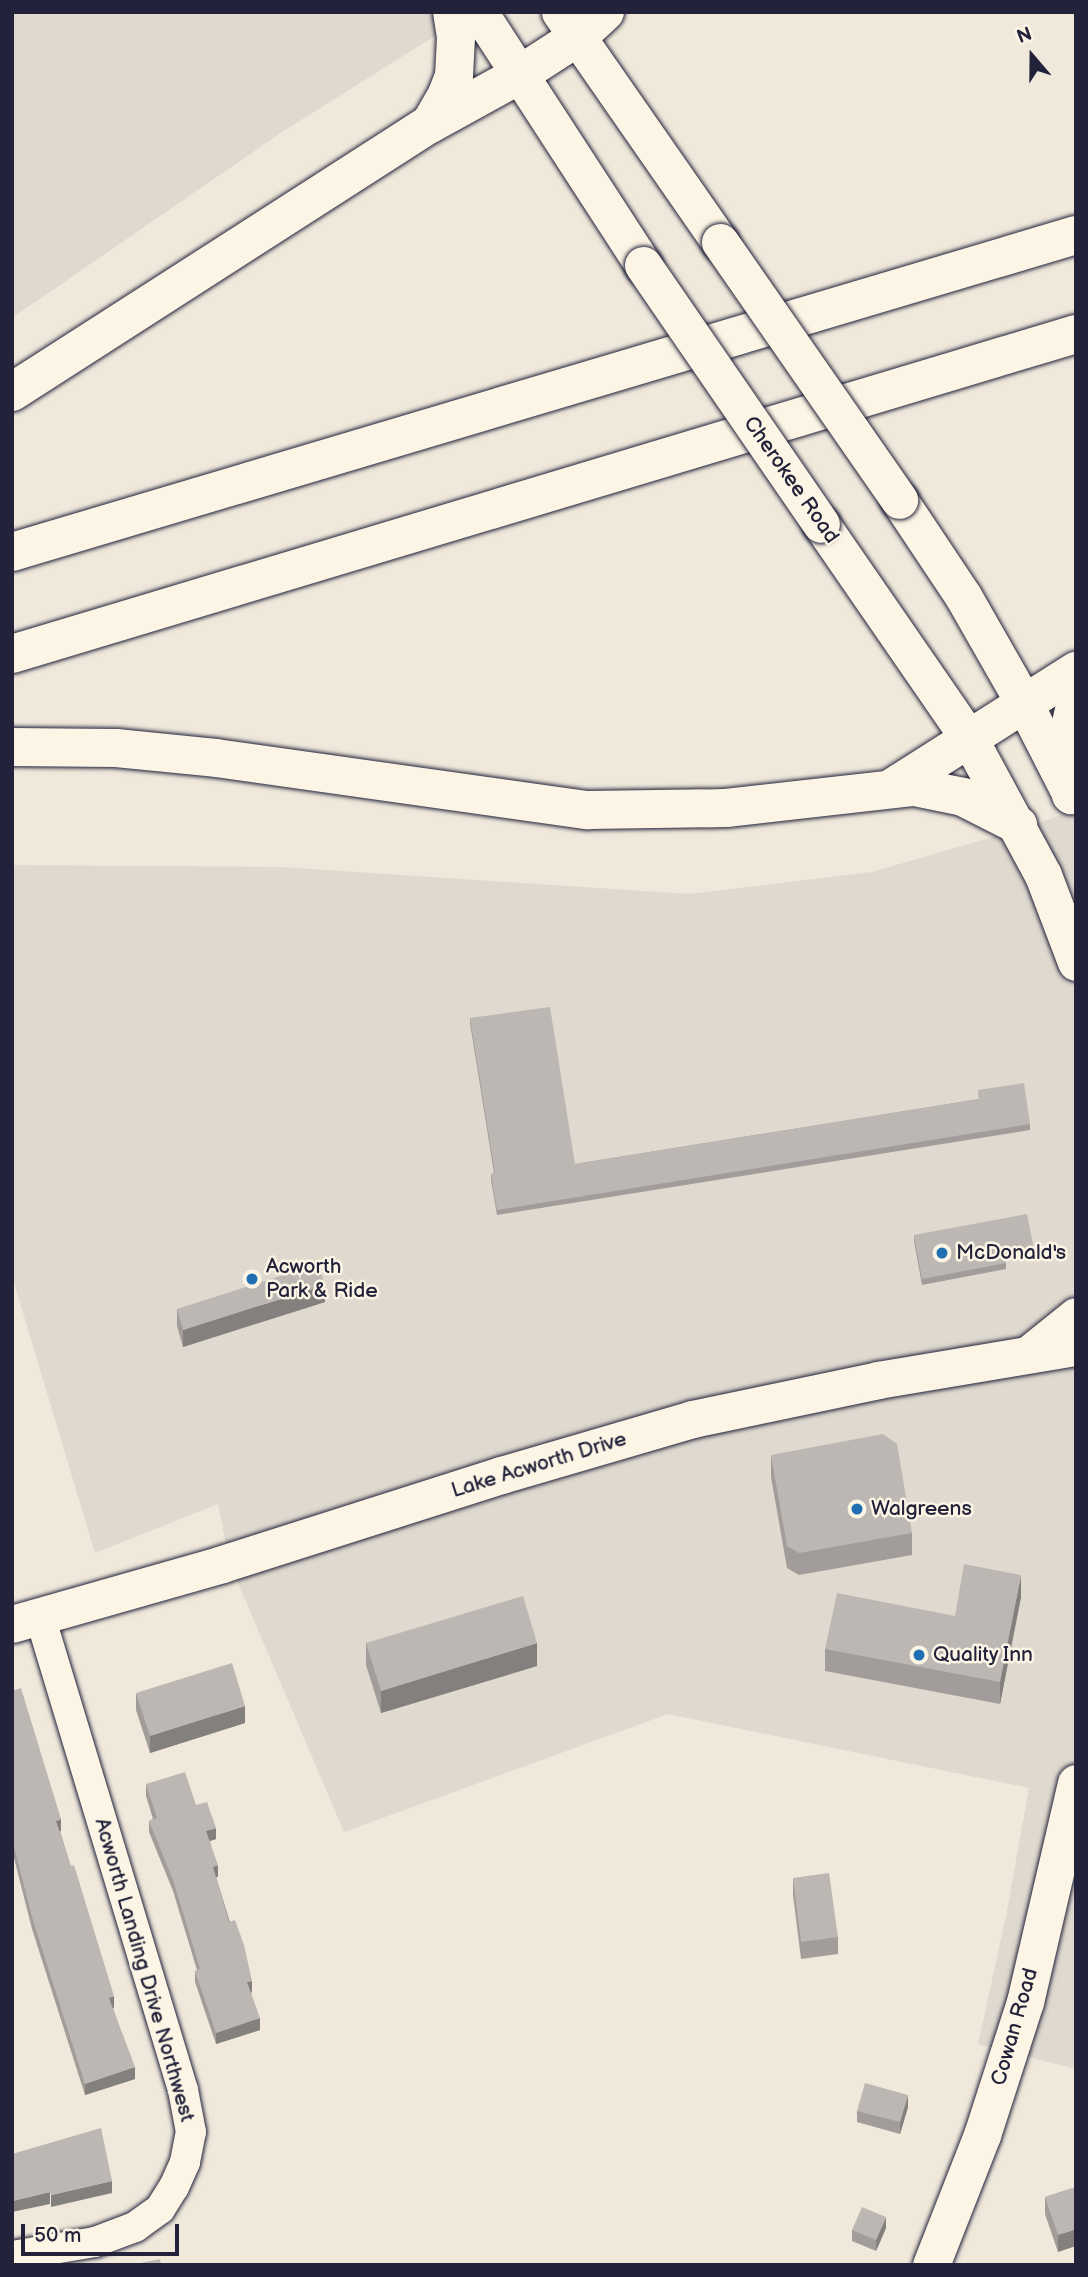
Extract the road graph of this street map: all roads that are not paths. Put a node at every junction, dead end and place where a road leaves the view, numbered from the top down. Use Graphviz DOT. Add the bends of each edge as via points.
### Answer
graph roads {
  1 [pos="452,12"];
  2 [pos="479,12"];
  3 [pos="581,20"];
  4 [pos="519,75"];
  5 [pos="430,124"];
  6 [pos="1076,235"];
  7 [pos="1076,334"];
  8 [pos="12,392"];
  9 [pos="12,552"];
  10 [pos="12,654"];
  11 [pos="1076,671"];
  12 [pos="1023,701"];
  13 [pos="1076,702"];
  14 [pos="970,740"];
  15 [pos="12,747"];
  16 [pos="893,787"];
  17 [pos="1073,800"];
  18 [pos="1018,825"];
  19 [pos="1076,962"];
  20 [pos="1076,1316"];
  21 [pos="1076,1347"];
  22 [pos="1028,1355"];
  23 [pos="26,1620"];
  24 [pos="1076,1783"];
  25 [pos="12,2256"];
  26 [pos="931,2265"];
  1 -- 5 [label="highway" via="454,76"];
  2 -- 4 [label="main road, Cherokee Road"];
  3 -- 4 [label="highway"];
  3 -- 12 [label="main road, bridge" via="720,242 963,596"];
  4 -- 5 [label="highway"];
  4 -- 14 [label="main road, Cherokee Road, bridge" via="643,265"];
  5 -- 8 [label="highway"];
  6 -- 9 [label="highway"];
  7 -- 10 [label="highway"];
  11 -- 12 [label="highway"];
  12 -- 14 [label="highway"];
  12 -- 17 [label="main road"];
  13 -- 17 [label="highway" via="1068,736"];
  14 -- 16 [label="highway"];
  14 -- 18 [label="main road, Cherokee Road"];
  15 -- 16 [label="highway" via="116,748 216,758 588,810 726,808"];
  16 -- 18 [label="highway" via="962,797"];
  18 -- 19 [label="main road, Cherokee Road" via="1052,895"];
  20 -- 22 [label="main road"];
  21 -- 22 [label="main road, Lake Acworth Drive"];
  22 -- 23 [label="main road, Lake Acworth Drive" via="798,1395 692,1419"];
  23 -- 25 [label="street, Acworth Landing Drive Northwest" via="183,2090 191,2132 180,2175 160,2209 149,2218 108,2239"];
  24 -- 26 [label="main road, Cowan Road" via="1025,2002 982,2134"];
}
